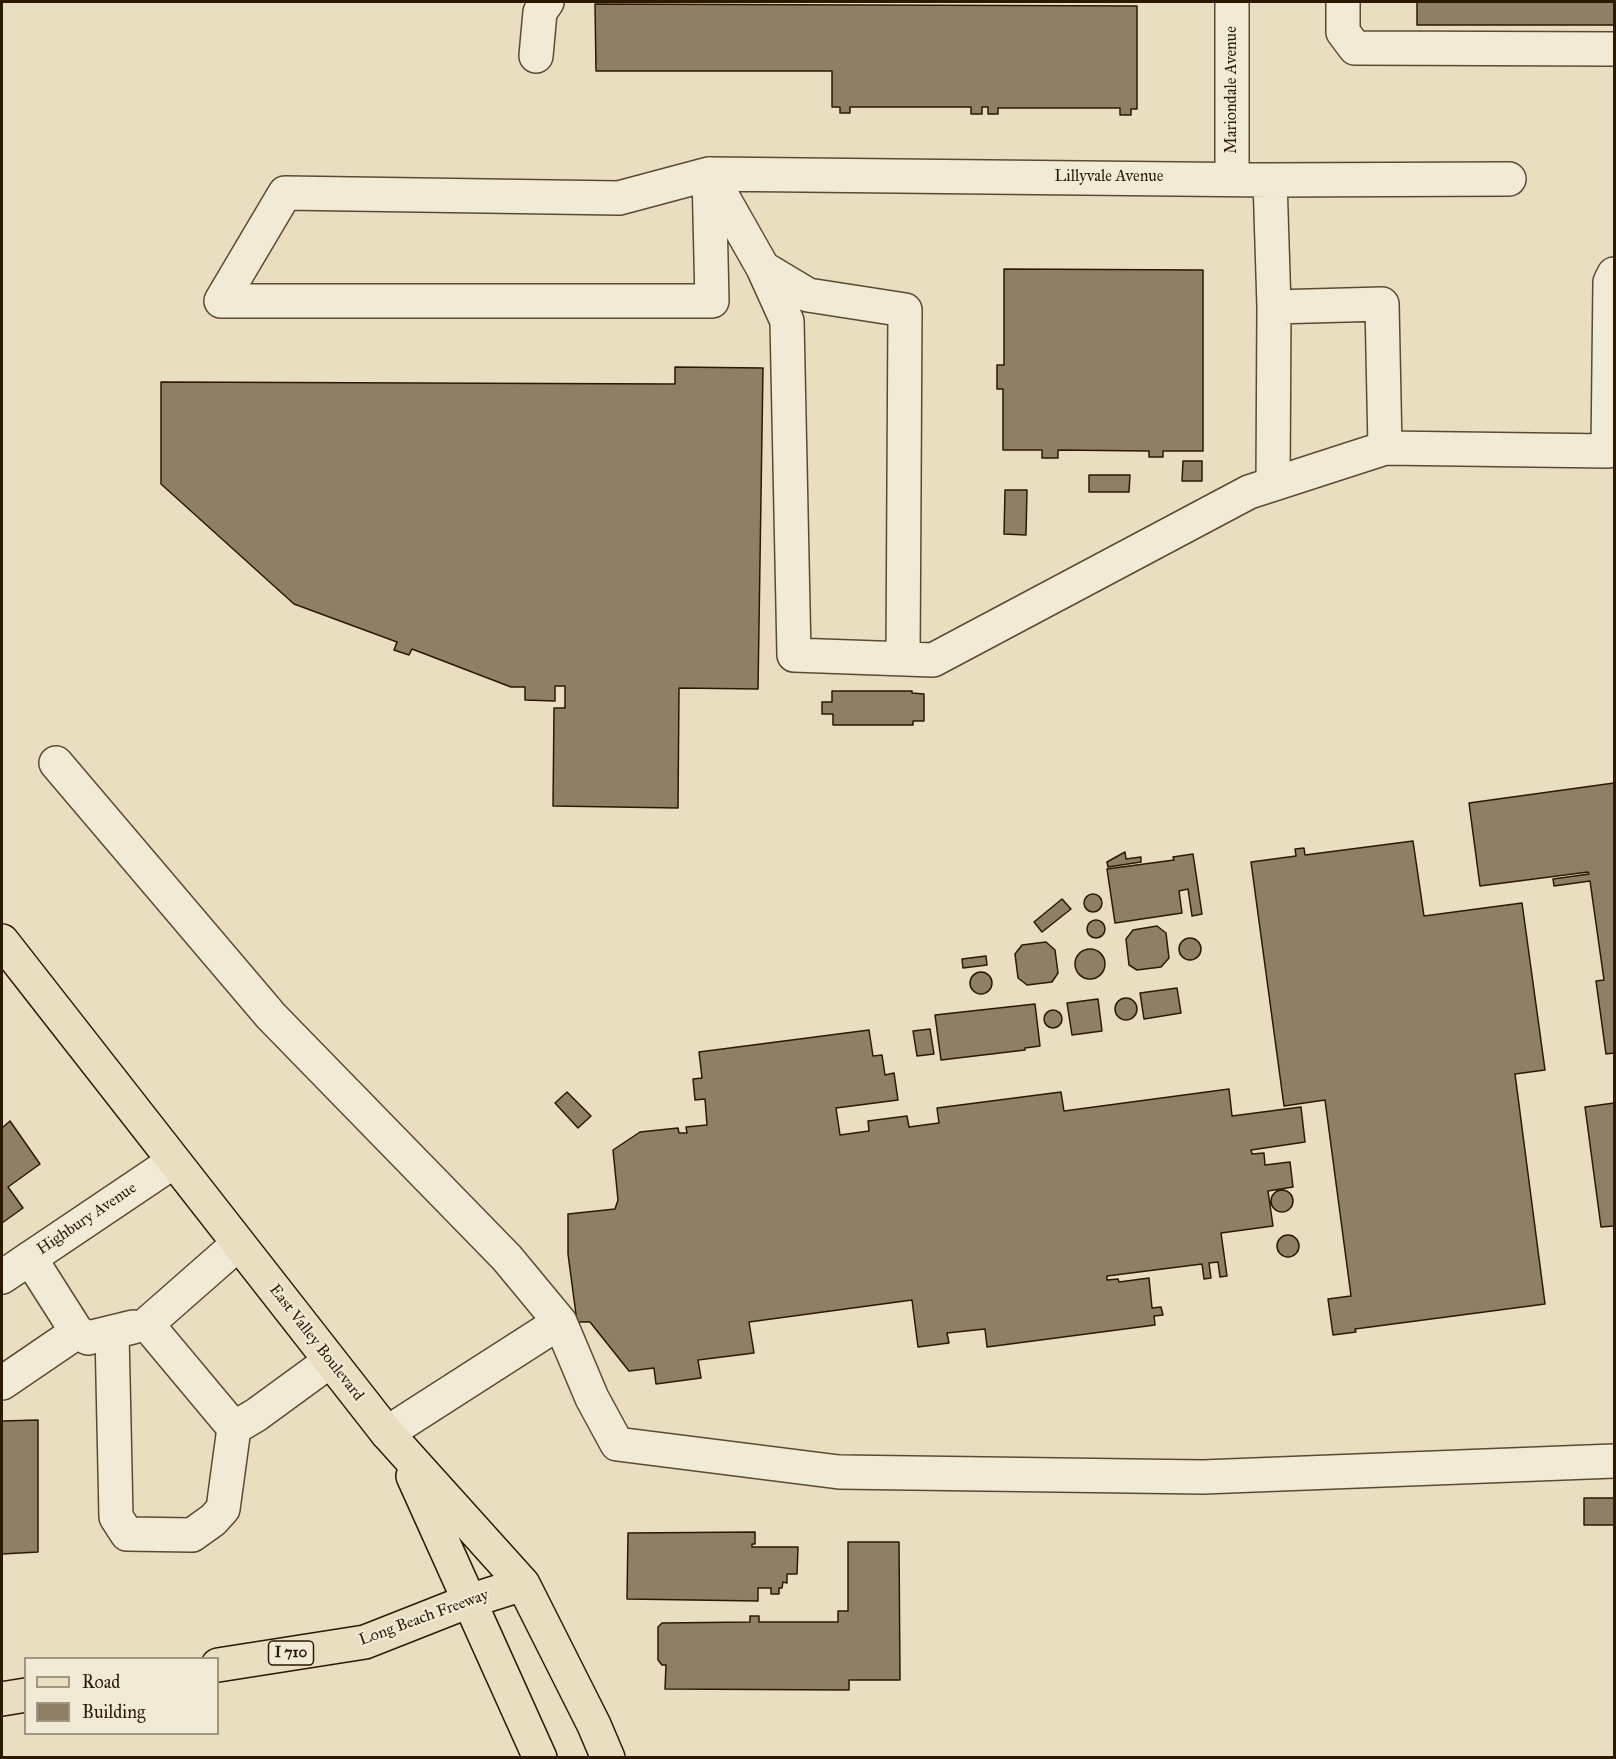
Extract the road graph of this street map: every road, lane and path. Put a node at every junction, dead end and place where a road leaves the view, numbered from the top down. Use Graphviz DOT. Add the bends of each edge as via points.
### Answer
graph roads {
  1 [pos="547,2"];
  2 [pos="1232,2"];
  3 [pos="1343,2"];
  4 [pos="1614,49"];
  5 [pos="536,56"];
  6 [pos="709,174"];
  7 [pos="1232,178"];
  8 [pos="1509,179"];
  9 [pos="1270,180"];
  10 [pos="763,268"];
  11 [pos="1614,274"];
  12 [pos="1274,307"];
  13 [pos="1385,448"];
  14 [pos="1611,451"];
  15 [pos="1273,484"];
  16 [pos="903,659"];
  17 [pos="56,764"];
  18 [pos="2,941"];
  19 [pos="173,1162"];
  20 [pos="238,1244"];
  21 [pos="30,1258"];
  22 [pos="2,1277"];
  23 [pos="560,1322"];
  24 [pos="147,1324"];
  25 [pos="77,1332"];
  26 [pos="112,1332"];
  27 [pos="330,1361"];
  28 [pos="2,1383"];
  29 [pos="234,1428"];
  30 [pos="394,1441"];
  31 [pos="1614,1461"];
  32 [pos="524,1584"];
  33 [pos="469,1601"];
  34 [pos="219,1665"];
  35 [pos="24,1695"];
  36 [pos="2,1699"];
  37 [pos="540,1758"];
  38 [pos="608,1758"];
  1 -- 5 [label="street" via="540,12"];
  2 -- 7 [label="street, Mariondale Avenue"];
  3 -- 4 [label="street" via="1343,32 1355,48"];
  6 -- 6 [label="street, Lillyvale Avenue" via="619,198 285,193 221,301 712,301"];
  6 -- 7 [label="street, Lillyvale Avenue"];
  6 -- 10 [label="street"];
  7 -- 9 [label="street, Lillyvale Avenue"];
  8 -- 9 [label="street, Lillyvale Avenue"];
  9 -- 12 [label="street"];
  10 -- 16 [label="street" via="808,295 905,310"];
  10 -- 16 [label="street" via="787,321 794,655"];
  11 -- 14 [label="street" via="1610,282"];
  12 -- 13 [label="street" via="1382,304"];
  12 -- 15 [label="street"];
  13 -- 14 [label="street"];
  13 -- 15 [label="street"];
  15 -- 16 [label="street" via="1250,492 933,660"];
  17 -- 23 [label="street" via="271,1016 507,1258"];
  18 -- 19 [label="main road, East Valley Boulevard"];
  19 -- 20 [label="main road, East Valley Boulevard"];
  19 -- 21 [label="street, Highbury Avenue"];
  20 -- 24 [label="street"];
  20 -- 27 [label="main road, East Valley Boulevard"];
  21 -- 22 [label="street, Highbury Avenue"];
  21 -- 25 [label="street"];
  23 -- 30 [label="street"];
  23 -- 31 [label="street" via="592,1398 617,1444 851,1472 1203,1477"];
  24 -- 26 [label="street"];
  24 -- 29 [label="street"];
  25 -- 26 [label="street" via="88,1338"];
  25 -- 28 [label="street"];
  26 -- 29 [label="street" via="116,1517 127,1534 192,1534 213,1520 223,1509"];
  27 -- 29 [label="street"];
  27 -- 30 [label="main road, East Valley Boulevard"];
  30 -- 32 [label="main road, East Valley Boulevard"];
  30 -- 33 [label="main road"];
  32 -- 33 [label="main road, Long Beach Freeway / I 710"];
  32 -- 38 [label="main road, East Valley Boulevard"];
  33 -- 34 [label="main road, Long Beach Freeway / I 710" via="365,1642"];
  33 -- 37 [label="main road"];
  35 -- 36 [label="main road"];
}
